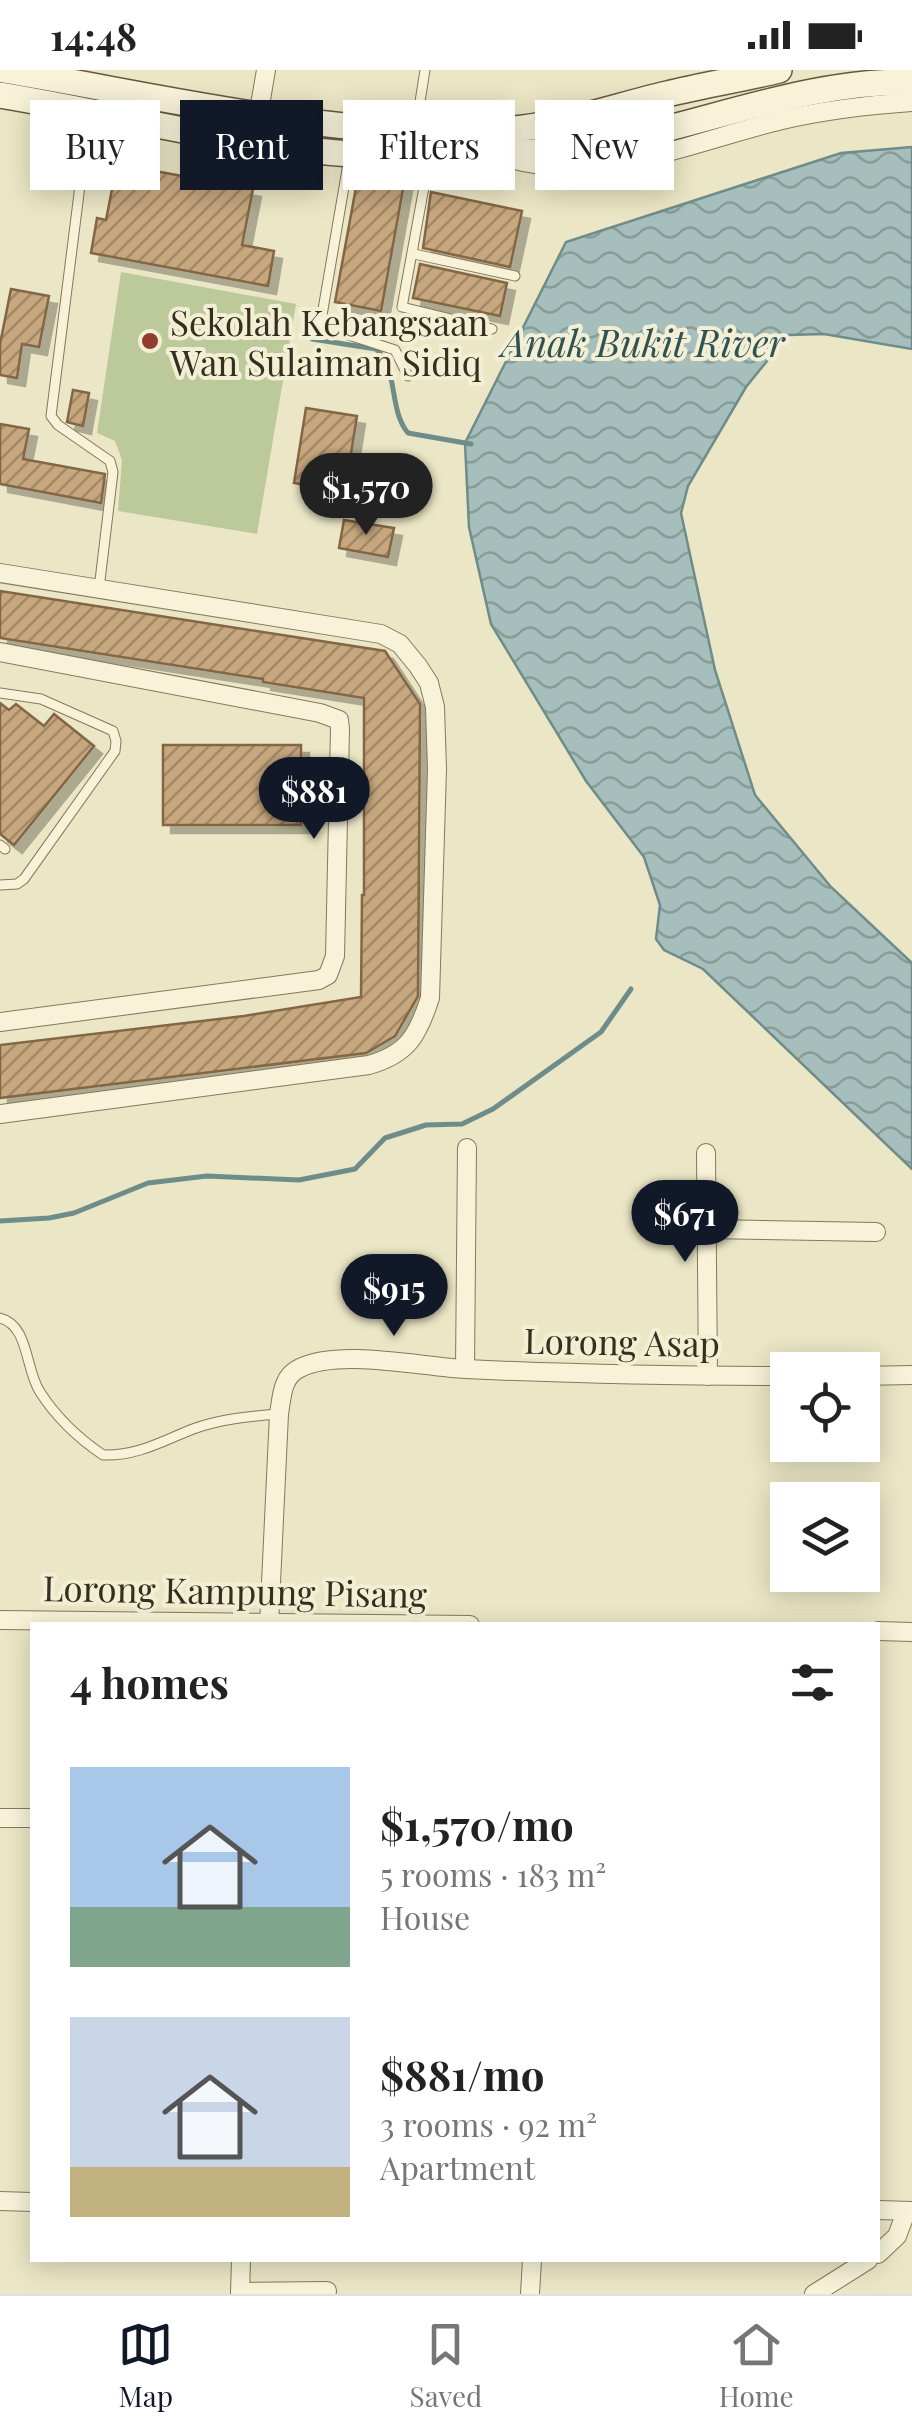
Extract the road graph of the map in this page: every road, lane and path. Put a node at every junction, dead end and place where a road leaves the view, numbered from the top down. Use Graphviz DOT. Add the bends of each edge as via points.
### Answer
graph roads {
  1 [pos="4,70"];
  2 [pos="266,70"];
  3 [pos="425,70"];
  4 [pos="709,70"];
  5 [pos="779,70"];
  6 [pos="59,75"];
  7 [pos="740,79"];
  8 [pos="668,82"];
  9 [pos="912,82"];
  10 [pos="0,95"];
  11 [pos="30,100"];
  12 [pos="261,100"];
  13 [pos="420,100"];
  14 [pos="180,101"];
  15 [pos="912,102"];
  16 [pos="160,124"];
  17 [pos="677,126"];
  18 [pos="515,128"];
  19 [pos="343,153"];
  20 [pos="515,153"];
  21 [pos="515,159"];
  22 [pos="80,190"];
  23 [pos="344,190"];
  24 [pos="424,190"];
  25 [pos="414,254"];
  26 [pos="516,276"];
  27 [pos="492,329"];
  28 [pos="408,376"];
  29 [pos="0,572"];
  30 [pos="99,589"];
  31 [pos="0,652"];
  32 [pos="0,693"];
  33 [pos="0,885"];
  34 [pos="0,1022"];
  35 [pos="0,1114"];
  36 [pos="467,1148"];
  37 [pos="706,1153"];
  38 [pos="709,1229"];
  39 [pos="876,1232"];
  40 [pos="0,1318"];
  41 [pos="465,1369"];
  42 [pos="708,1376"];
  43 [pos="770,1376"];
  44 [pos="880,1376"];
  45 [pos="912,1376"];
  46 [pos="279,1414"];
  47 [pos="0,1620"];
  48 [pos="135,1622"];
  49 [pos="270,1622"];
  50 [pos="880,1631"];
  51 [pos="912,1632"];
  52 [pos="0,1818"];
  53 [pos="30,1818"];
  54 [pos="0,2202"];
  55 [pos="30,2202"];
  56 [pos="880,2210"];
  57 [pos="909,2212"];
  58 [pos="880,2252"];
  59 [pos="241,2262"];
  60 [pos="532,2262"];
  61 [pos="865,2262"];
  62 [pos="326,2291"];
  63 [pos="240,2293"];
  64 [pos="530,2294"];
  65 [pos="814,2294"];
  1 -- 6 [label="main road"];
  2 -- 12 [label="street"];
  3 -- 13 [label="lane"];
  4 -- 7 [label="main road"];
  5 -- 7 [label="main road"];
  6 -- 14 [label="main road"];
  7 -- 8 [label="main road"];
  8 -- 17 [label="main road"];
  8 -- 18 [label="main road" via="562,122"];
  9 -- 17 [label="main road" via="806,91"];
  10 -- 11 [label="main road"];
  15 -- 21 [label="street" via="782,120 602,164 552,167"];
  16 -- 19 [label="main road"];
  17 -- 20 [label="main road"];
  22 -- 30 [label="lane" via="52,416 110,461 113,472"];
  23 -- 28 [label="lane" via="320,322 395,350"];
  24 -- 25 [label="lane"];
  25 -- 26 [label="lane"];
  25 -- 27 [label="lane" via="404,309"];
  29 -- 30 [label="street"];
  30 -- 35 [label="street" via="353,628 400,644 429,683 435,707 430,998 419,1031 378,1063"];
  31 -- 34 [label="street" via="320,712 338,720 340,729 335,956 328,975"];
  32 -- 33 [label="lane" via="40,698 112,731 116,741 24,879"];
  36 -- 41 [label="street"];
  37 -- 38 [label="street"];
  38 -- 39 [label="street"];
  38 -- 42 [label="street"];
  40 -- 46 [label="lane" via="23,1339 41,1394 102,1455 146,1450 194,1429"];
  41 -- 42 [label="street, Lorong Asap"];
  41 -- 46 [label="street, Lorong Asap" via="321,1361 290,1374"];
  42 -- 43 [label="street, Lorong Asap"];
  44 -- 45 [label="street"];
  46 -- 49 [label="street, Lorong Asap"];
  47 -- 48 [label="street, Lorong Kampung Pisang"];
  50 -- 51 [label="street"];
  52 -- 53 [label="street"];
  54 -- 55 [label="street"];
  56 -- 57 [label="street"];
  57 -- 58 [label="street"];
  59 -- 63 [label="street"];
  60 -- 64 [label="street"];
  61 -- 65 [label="street"];
  62 -- 63 [label="street"];
}
